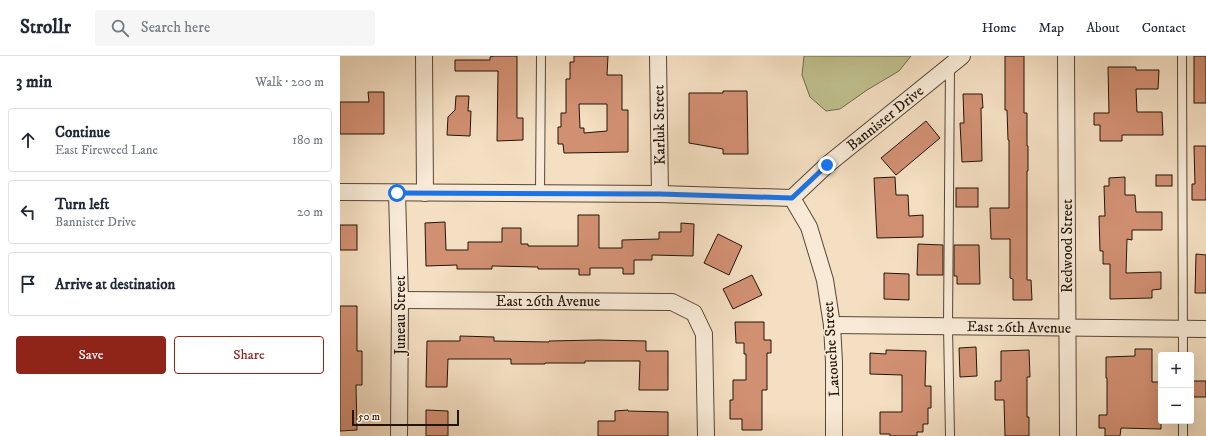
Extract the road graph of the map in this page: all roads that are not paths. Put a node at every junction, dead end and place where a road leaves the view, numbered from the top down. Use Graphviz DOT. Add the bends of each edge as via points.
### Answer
graph roads {
  1 [pos="424,56"];
  2 [pos="541,56"];
  3 [pos="658,56"];
  4 [pos="1066,56"];
  5 [pos="1182,56"];
  6 [pos="956,61"];
  7 [pos="340,192"];
  8 [pos="397,193"];
  9 [pos="424,193"];
  10 [pos="540,194"];
  11 [pos="660,194"];
  12 [pos="792,198"];
  13 [pos="400,300"];
  14 [pos="832,325"];
  15 [pos="948,326"];
  16 [pos="1068,328"];
  17 [pos="1183,329"];
  18 [pos="1206,329"];
  19 [pos="1183,352"];
  20 [pos="1183,424"];
  21 [pos="400,436"];
  22 [pos="706,436"];
  23 [pos="834,436"];
  24 [pos="950,436"];
  25 [pos="1068,436"];
  26 [pos="1183,436"];
  1 -- 9 [label="street"];
  2 -- 10 [label="lane"];
  3 -- 11 [label="street, Karluk Street"];
  4 -- 16 [label="street, Redwood Street"];
  5 -- 17 [label="lane"];
  6 -- 12 [label="street, Bannister Drive" via="827,165"];
  6 -- 15 [label="lane"];
  7 -- 8 [label="street"];
  8 -- 9 [label="street"];
  8 -- 13 [label="street, Juneau Street"];
  9 -- 10 [label="street"];
  10 -- 11 [label="street"];
  11 -- 12 [label="street"];
  12 -- 14 [label="street, Latouche Street" via="809,227 825,280"];
  13 -- 21 [label="street, Juneau Street"];
  13 -- 22 [label="street, East 26th Avenue" via="672,302 694,313 704,334"];
  14 -- 15 [label="street, East 26th Avenue"];
  14 -- 23 [label="street, Latouche Street"];
  15 -- 16 [label="street, East 26th Avenue"];
  15 -- 24 [label="lane"];
  16 -- 17 [label="street, East 26th Avenue"];
  16 -- 25 [label="street, Redwood Street"];
  17 -- 18 [label="street, East 26th Avenue"];
  17 -- 19 [label="lane"];
  20 -- 26 [label="lane"];
}
